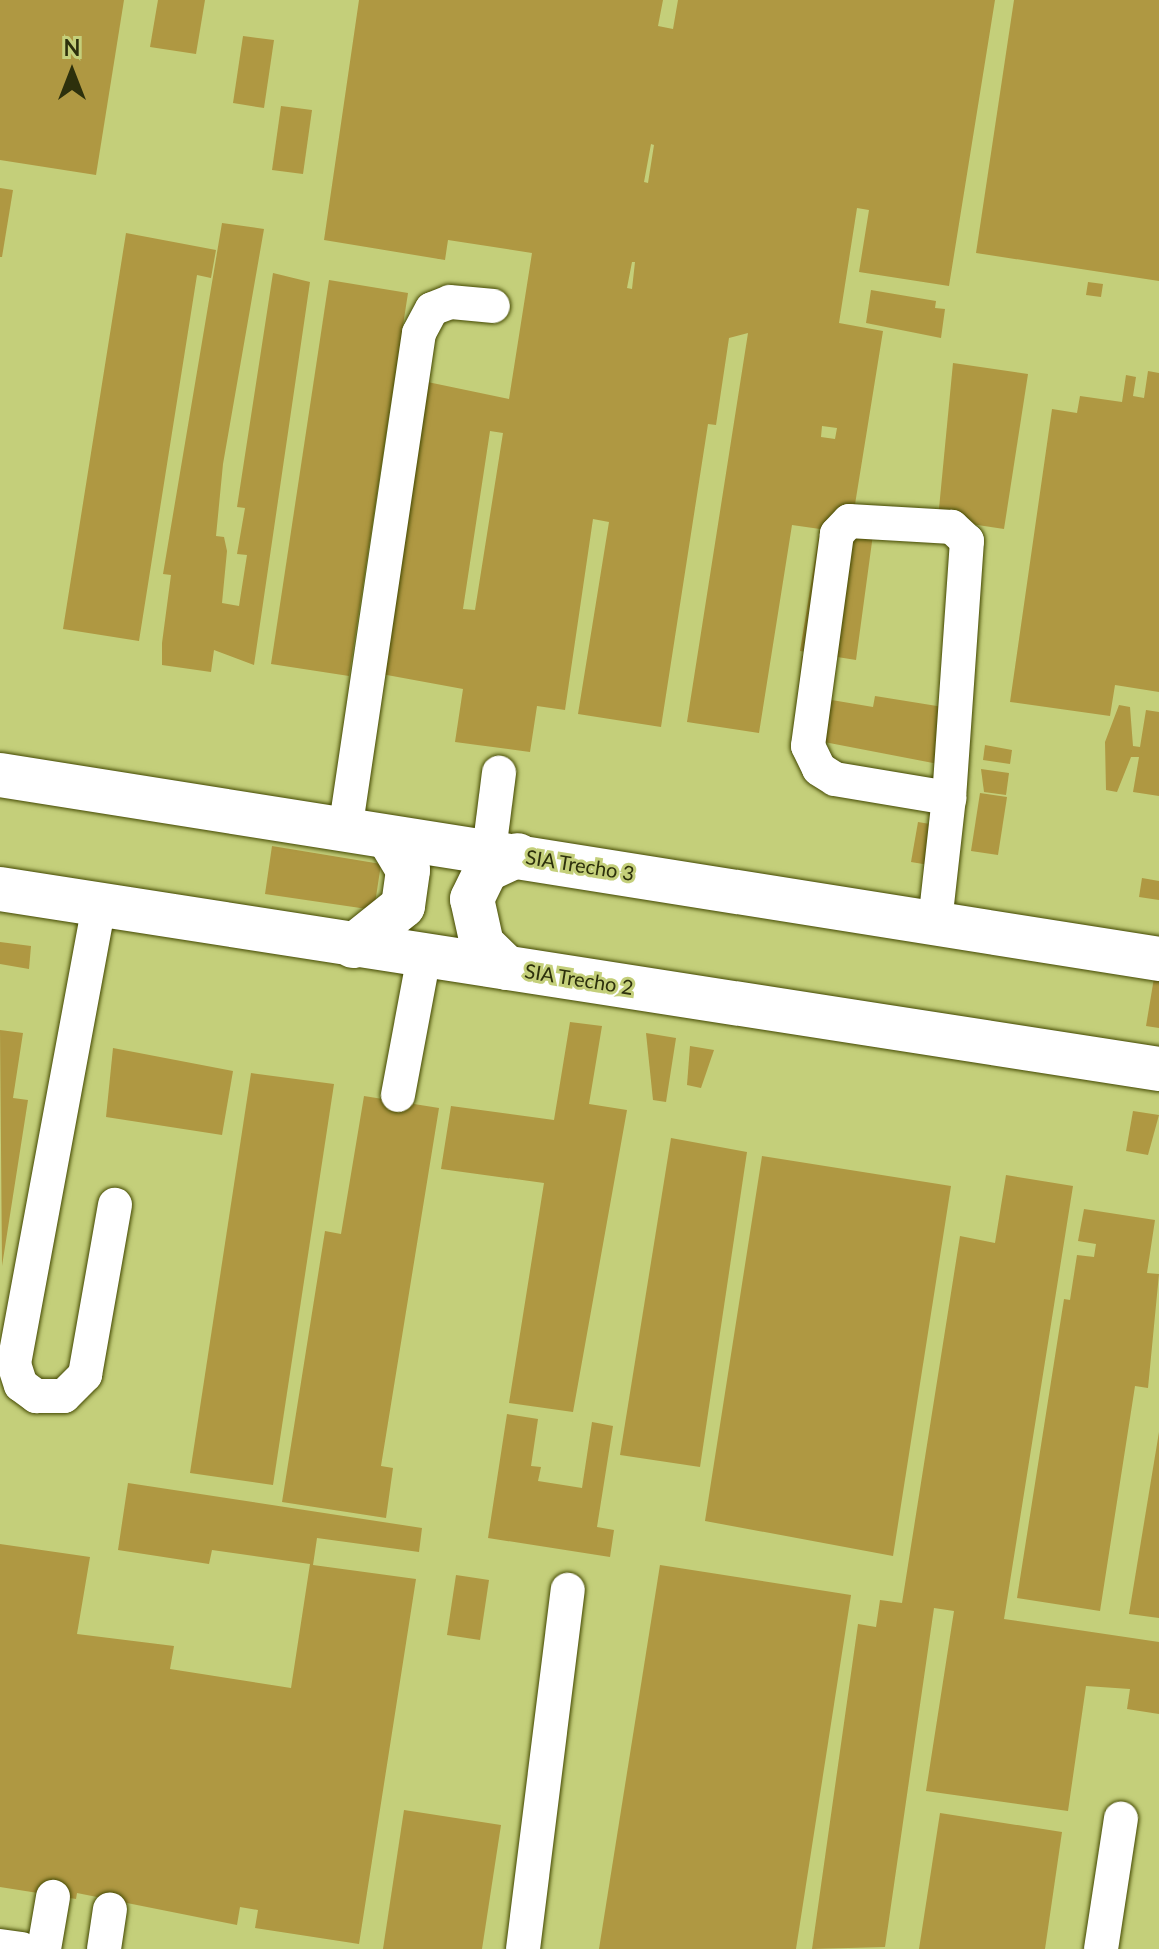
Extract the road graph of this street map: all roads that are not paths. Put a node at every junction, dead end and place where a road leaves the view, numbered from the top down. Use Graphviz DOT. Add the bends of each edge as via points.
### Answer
graph roads {
  1 [pos="493,306"];
  2 [pos="499,773"];
  3 [pos="0,775"];
  4 [pos="949,798"];
  5 [pos="345,831"];
  6 [pos="389,838"];
  7 [pos="504,853"];
  8 [pos="0,889"];
  9 [pos="99,905"];
  10 [pos="935,922"];
  11 [pos="353,946"];
  12 [pos="424,956"];
  13 [pos="1159,959"];
  14 [pos="507,968"];
  15 [pos="1159,1069"];
  16 [pos="398,1095"];
  17 [pos="115,1205"];
  18 [pos="568,1590"];
  19 [pos="1121,1819"];
  20 [pos="53,1897"];
  21 [pos="110,1909"];
  22 [pos="0,1946"];
  23 [pos="22,1949"];
  24 [pos="44,1949"];
  25 [pos="104,1949"];
  26 [pos="523,1949"];
  27 [pos="1101,1949"];
  1 -- 5 [label="lane" via="450,302 432,309 419,333"];
  2 -- 7 [label="lane"];
  3 -- 5 [label="main road, SIA Trecho 3"];
  4 -- 4 [label="lane" via="967,541 952,527 849,521 837,534 808,746 819,769 835,779"];
  4 -- 10 [label="lane"];
  5 -- 6 [label="main road, SIA Trecho 3"];
  6 -- 7 [label="main road, SIA Trecho 3"];
  6 -- 11 [label="main road" via="408,870 403,906"];
  7 -- 10 [label="main road, SIA Trecho 3"];
  7 -- 14 [label="main road" via="486,870 472,899 482,944"];
  8 -- 9 [label="main road, SIA Trecho 2"];
  9 -- 11 [label="main road, SIA Trecho 2"];
  9 -- 17 [label="lane" via="14,1364 21,1385 36,1396 64,1396 85,1375"];
  10 -- 13 [label="main road, SIA Trecho 3"];
  11 -- 12 [label="main road, SIA Trecho 2"];
  12 -- 14 [label="main road, SIA Trecho 2"];
  12 -- 16 [label="lane"];
  14 -- 15 [label="main road, SIA Trecho 2"];
  18 -- 26 [label="lane"];
  19 -- 27 [label="lane"];
  20 -- 24 [label="lane"];
  21 -- 25 [label="lane"];
  22 -- 23 [label="lane"];
}
